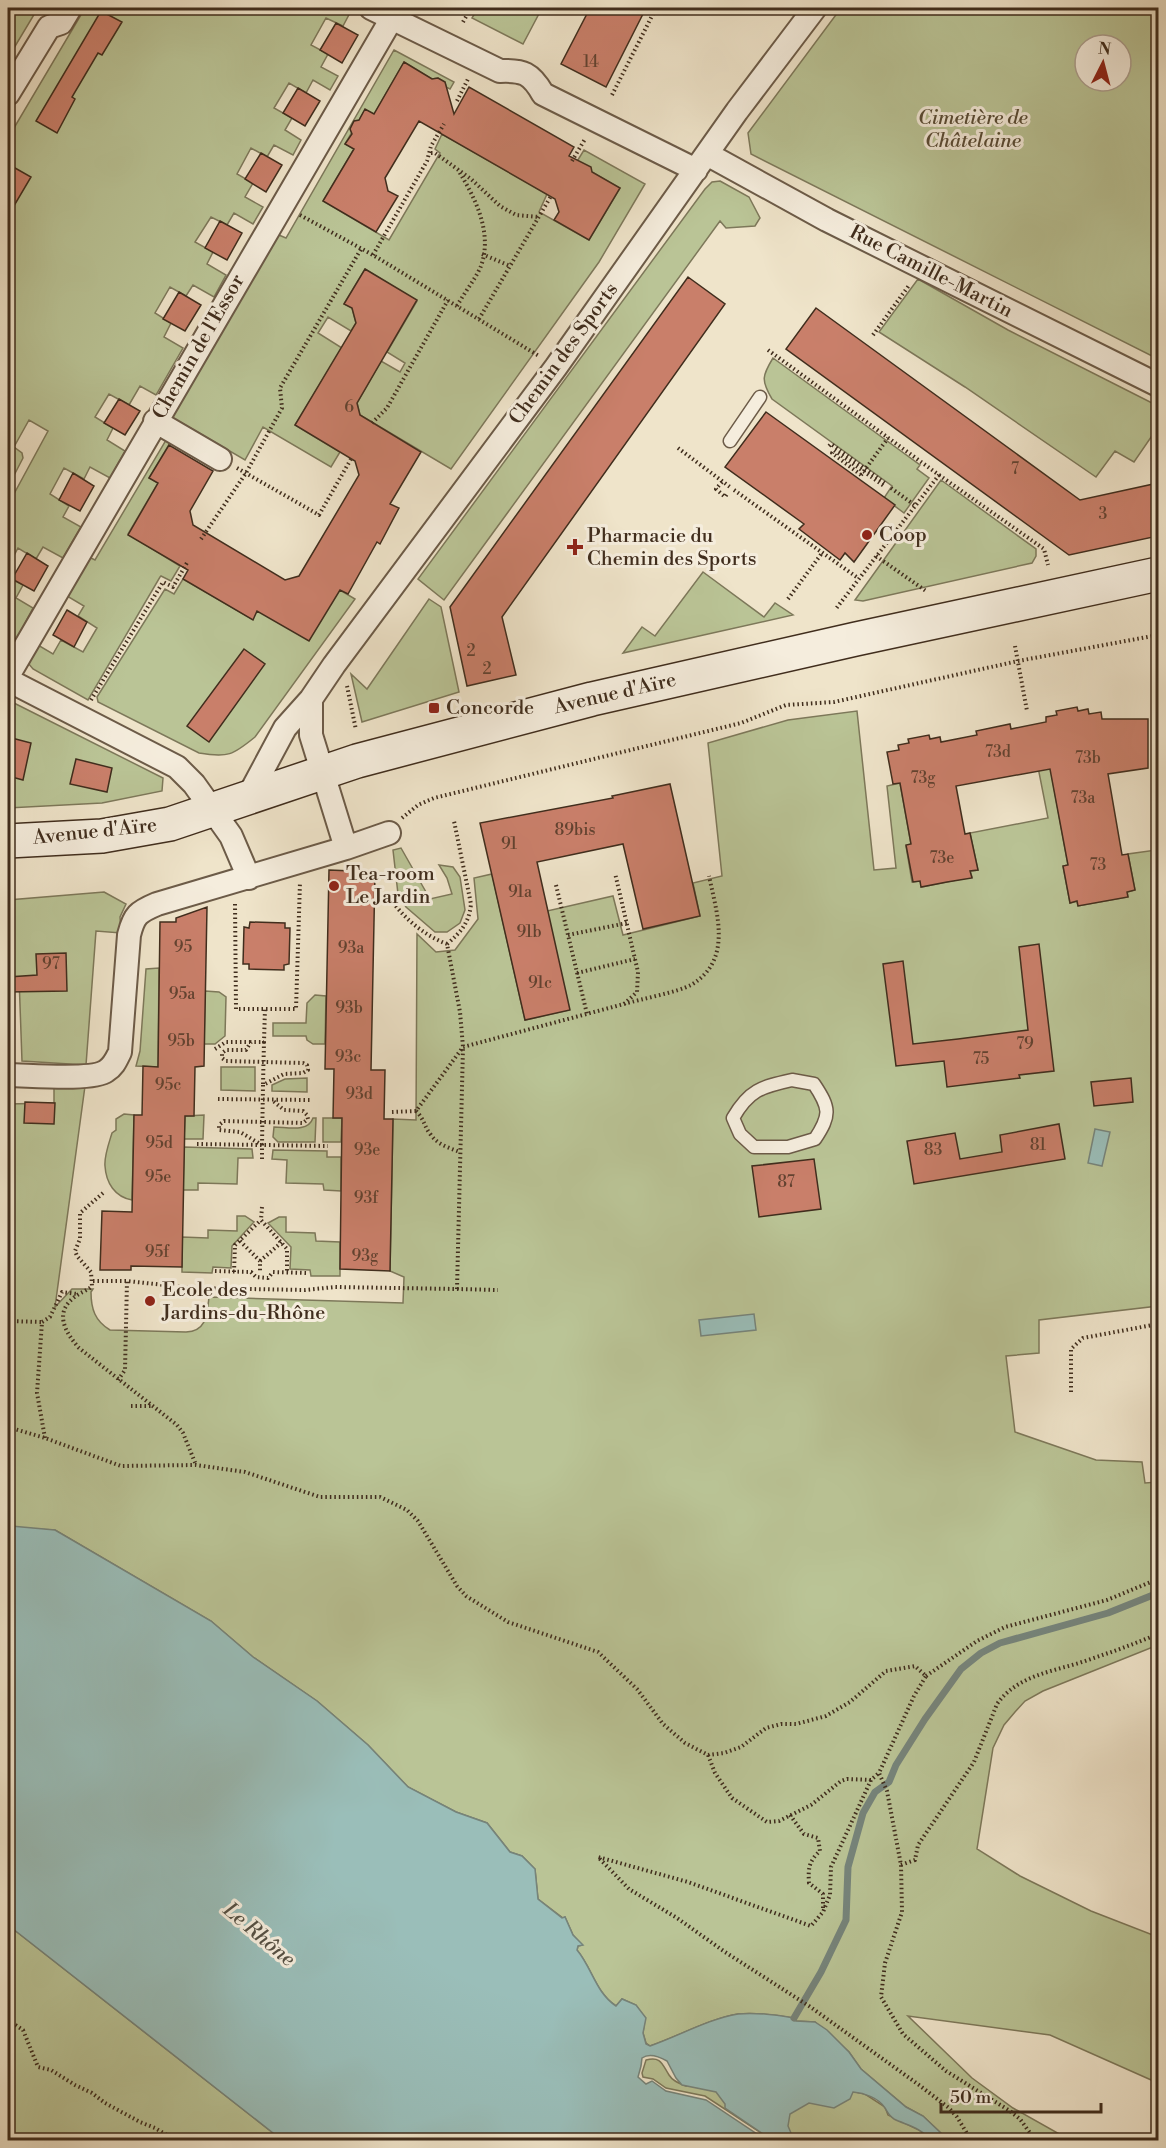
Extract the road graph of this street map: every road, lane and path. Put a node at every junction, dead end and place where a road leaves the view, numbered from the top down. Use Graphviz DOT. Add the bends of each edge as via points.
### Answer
graph roads {
  1 [pos="70,8"];
  2 [pos="371,8"];
  3 [pos="471,8"];
  4 [pos="656,8"];
  5 [pos="815,8"];
  6 [pos="392,18"];
  7 [pos="463,22"];
  8 [pos="8,94"];
  9 [pos="612,95"];
  10 [pos="444,124"];
  11 [pos="431,153"];
  12 [pos="701,162"];
  13 [pos="458,170"];
  14 [pos="551,196"];
  15 [pos="282,204"];
  16 [pos="539,217"];
  17 [pos="361,249"];
  18 [pos="482,254"];
  19 [pos="373,255"];
  20 [pos="510,266"];
  21 [pos="916,276"];
  22 [pos="448,300"];
  23 [pos="457,306"];
  24 [pos="478,319"];
  25 [pos="873,335"];
  26 [pos="768,350"];
  27 [pos="540,356"];
  28 [pos="1158,385"];
  29 [pos="760,397"];
  30 [pos="154,421"];
  31 [pos="372,423"];
  32 [pos="888,438"];
  33 [pos="730,441"];
  34 [pos="829,446"];
  35 [pos="678,448"];
  36 [pos="220,459"];
  37 [pos="351,459"];
  38 [pos="865,469"];
  39 [pos="246,472"];
  40 [pos="939,475"];
  41 [pos="722,482"];
  42 [pos="891,488"];
  43 [pos="727,494"];
  44 [pos="916,506"];
  45 [pos="201,539"];
  46 [pos="822,553"];
  47 [pos="876,556"];
  48 [pos="188,561"];
  49 [pos="1048,566"];
  50 [pos="1158,574"];
  51 [pos="858,579"];
  52 [pos="154,586"];
  53 [pos="159,589"];
  54 [pos="926,591"];
  55 [pos="788,599"];
  56 [pos="835,610"];
  57 [pos="1158,635"];
  58 [pos="1015,646"];
  59 [pos="1018,662"];
  60 [pos="8,678"];
  61 [pos="347,684"];
  62 [pos="311,699"];
  63 [pos="89,703"];
  64 [pos="1027,711"];
  65 [pos="356,730"];
  66 [pos="322,772"];
  67 [pos="247,799"];
  68 [pos="212,810"];
  69 [pos="454,821"];
  70 [pos="389,833"];
  71 [pos="8,841"];
  72 [pos="346,848"];
  73 [pos="615,873"];
  74 [pos="300,874"];
  75 [pos="709,876"];
  76 [pos="240,880"];
  77 [pos="556,885"];
  78 [pos="388,895"];
  79 [pos="627,922"];
  80 [pos="568,935"];
  81 [pos="447,944"];
  82 [pos="635,959"];
  83 [pos="577,973"];
  84 [pos="624,1004"];
  85 [pos="265,1008"];
  86 [pos="587,1014"];
  87 [pos="251,1042"];
  88 [pos="264,1042"];
  89 [pos="463,1047"];
  90 [pos="215,1049"];
  91 [pos="264,1062"];
  92 [pos="8,1075"];
  93 [pos="263,1084"];
  94 [pos="814,1084"];
  95 [pos="218,1099"];
  96 [pos="263,1100"];
  97 [pos="272,1100"];
  98 [pos="310,1100"];
  99 [pos="416,1111"];
  100 [pos="392,1112"];
  101 [pos="263,1122"];
  102 [pos="197,1144"];
  103 [pos="262,1145"];
  104 [pos="328,1146"];
  105 [pos="460,1152"];
  106 [pos="262,1159"];
  107 [pos="103,1193"];
  108 [pos="262,1208"];
  109 [pos="261,1220"];
  110 [pos="240,1241"];
  111 [pos="282,1242"];
  112 [pos="260,1261"];
  113 [pos="215,1271"];
  114 [pos="260,1271"];
  115 [pos="234,1272"];
  116 [pos="287,1273"];
  117 [pos="306,1273"];
  118 [pos="93,1281"];
  119 [pos="127,1281"];
  120 [pos="457,1289"];
  121 [pos="498,1290"];
  122 [pos="77,1294"];
  123 [pos="8,1321"];
  124 [pos="42,1322"];
  125 [pos="1158,1323"];
  126 [pos="118,1380"];
  127 [pos="1071,1392"];
  128 [pos="131,1406"];
  129 [pos="150,1406"];
  130 [pos="8,1428"];
  131 [pos="45,1438"];
  132 [pos="196,1465"];
  133 [pos="1158,1579"];
  134 [pos="1158,1634"];
  135 [pos="926,1676"];
  136 [pos="708,1755"];
  137 [pos="879,1773"];
  138 [pos="871,1780"];
  139 [pos="790,1815"];
  140 [pos="901,1865"];
  141 [pos="824,1912"];
  142 [pos="8,1989"];
  143 [pos="8,2005"];
  144 [pos="8,2020"];
  145 [pos="176,2140"];
  146 [pos="971,2140"];
  147 [pos="1035,2140"];
  1 -- 8 [label="street" via="61,23 49,27"];
  2 -- 6 [label="street, Rue Camille-Martin"];
  3 -- 7 [label="path"];
  4 -- 9 [label="path"];
  5 -- 12 [label="street, Chemin des Sports"];
  6 -- 12 [label="street, Rue Camille-Martin" via="500,71 518,70 534,79 543,94"];
  6 -- 15 [label="street, Chemin de l'Essor"];
  10 -- 11 [label="path"];
  11 -- 13 [label="path"];
  11 -- 19 [label="path"];
  12 -- 28 [label="street, Rue Camille-Martin" via="827,220"];
  12 -- 62 [label="street, Chemin des Sports" via="556,367"];
  13 -- 16 [label="path" via="500,206 516,215"];
  13 -- 18 [label="path" via="481,216"];
  14 -- 16 [label="path"];
  15 -- 17 [label="path"];
  15 -- 30 [label="street, Chemin de l'Essor"];
  16 -- 20 [label="path"];
  17 -- 19 [label="path"];
  17 -- 39 [label="path" via="280,388 282,408"];
  18 -- 20 [label="path"];
  18 -- 23 [label="path" via="481,266"];
  19 -- 22 [label="path"];
  20 -- 24 [label="path"];
  21 -- 25 [label="path"];
  22 -- 23 [label="path"];
  22 -- 31 [label="path" via="387,408"];
  23 -- 24 [label="path"];
  24 -- 27 [label="path"];
  26 -- 32 [label="path"];
  29 -- 33 [label="lane"];
  30 -- 36 [label="street"];
  30 -- 60 [label="street, Chemin de l'Essor"];
  32 -- 38 [label="path"];
  32 -- 40 [label="path"];
  34 -- 38 [label="path"];
  35 -- 41 [label="path"];
  36 -- 39 [label="path"];
  37 -- 39 [label="path" via="319,515"];
  38 -- 38 [label="path, bridge" via="885,485 834,450 832,453 861,475"];
  39 -- 45 [label="path"];
  40 -- 44 [label="path"];
  40 -- 49 [label="path" via="1044,549"];
  41 -- 43 [label="path" via="716,489 725,497"];
  41 -- 46 [label="path"];
  42 -- 44 [label="path"];
  44 -- 47 [label="path"];
  46 -- 51 [label="path"];
  46 -- 55 [label="path"];
  47 -- 51 [label="path"];
  47 -- 54 [label="path"];
  48 -- 53 [label="path" via="173,587 163,582"];
  50 -- 66 [label="main road, Avenue d'Aïre" via="592,699"];
  51 -- 56 [label="path"];
  52 -- 53 [label="path"];
  53 -- 63 [label="path"];
  57 -- 59 [label="path"];
  58 -- 59 [label="path"];
  59 -- 64 [label="path"];
  59 -- 70 [label="path" via="845,700 786,705 741,723 434,798 418,805"];
  60 -- 68 [label="street" via="177,767"];
  61 -- 65 [label="path"];
  62 -- 66 [label="street" via="311,735"];
  62 -- 67 [label="street, Chemin des Sports" via="285,728"];
  66 -- 67 [label="main road, Avenue d'Aïre"];
  66 -- 72 [label="street"];
  67 -- 68 [label="main road, Avenue d'Aïre"];
  68 -- 71 [label="main road, Avenue d'Aïre" via="119,834"];
  68 -- 76 [label="street" via="231,836"];
  69 -- 81 [label="path" via="471,904 467,924"];
  70 -- 72 [label="street"];
  72 -- 76 [label="street"];
  73 -- 79 [label="path"];
  74 -- 85 [label="path" via="296,1009"];
  75 -- 84 [label="path" via="720,927 718,949 709,970 690,986"];
  76 -- 85 [label="path" via="235,895 236,1009"];
  76 -- 92 [label="street" via="157,904 133,920 120,1052 114,1065 104,1073 86,1076"];
  77 -- 80 [label="path"];
  78 -- 81 [label="path" via="398,911 434,939"];
  79 -- 80 [label="path"];
  79 -- 82 [label="path"];
  80 -- 83 [label="path"];
  81 -- 89 [label="path"];
  82 -- 83 [label="path"];
  82 -- 84 [label="path" via="637,992"];
  83 -- 86 [label="path"];
  84 -- 86 [label="path"];
  85 -- 88 [label="path"];
  86 -- 89 [label="path"];
  87 -- 88 [label="path"];
  87 -- 90 [label="path" via="226,1042"];
  87 -- 91 [label="path" via="246,1050 226,1050 222,1058"];
  88 -- 91 [label="path"];
  89 -- 99 [label="path"];
  89 -- 105 [label="path"];
  91 -- 93 [label="path"];
  91 -- 93 [label="path" via="303,1062 308,1070 284,1074"];
  93 -- 96 [label="path"];
  94 -- 94 [label="lane" via="826,1102 826,1122 815,1139 788,1147 754,1147 740,1134 733,1118 742,1102 763,1087 792,1080"];
  95 -- 96 [label="path"];
  96 -- 97 [label="path"];
  96 -- 101 [label="path"];
  97 -- 98 [label="path"];
  97 -- 101 [label="path" via="285,1110 303,1111 308,1119 303,1123"];
  99 -- 100 [label="path"];
  99 -- 105 [label="path" via="431,1135"];
  101 -- 103 [label="path"];
  101 -- 103 [label="path" via="224,1121 219,1125 219,1130 240,1132"];
  102 -- 103 [label="path"];
  103 -- 104 [label="path"];
  103 -- 106 [label="path"];
  105 -- 120 [label="path"];
  107 -- 118 [label="path" via="80,1213 80,1239 75,1251"];
  108 -- 109 [label="path"];
  109 -- 110 [label="path"];
  109 -- 111 [label="path"];
  110 -- 112 [label="path"];
  110 -- 115 [label="path" via="235,1245"];
  111 -- 112 [label="path"];
  111 -- 116 [label="path" via="287,1248"];
  112 -- 114 [label="path"];
  113 -- 115 [label="path"];
  115 -- 116 [label="path" via="268,1278 273,1272"];
  116 -- 117 [label="path"];
  118 -- 119 [label="path"];
  118 -- 122 [label="path" via="92,1286"];
  119 -- 120 [label="path" via="192,1288"];
  119 -- 126 [label="path" via="125,1370"];
  120 -- 121 [label="path"];
  122 -- 124 [label="path" via="62,1292 50,1317"];
  122 -- 126 [label="path" via="63,1315 67,1335"];
  123 -- 124 [label="path"];
  124 -- 131 [label="path" via="37,1393"];
  125 -- 127 [label="path" via="1083,1338 1071,1350"];
  126 -- 129 [label="path"];
  128 -- 129 [label="path"];
  129 -- 132 [label="path" via="177,1425"];
  130 -- 131 [label="path"];
  131 -- 132 [label="path" via="121,1466"];
  132 -- 136 [label="path" via="245,1472 320,1497 380,1497 407,1510 466,1596 508,1622 598,1652 637,1689 663,1724 685,1743"];
  133 -- 135 [label="path" via="1107,1600 1005,1627"];
  134 -- 140 [label="path" via="1042,1673 1002,1696 974,1762 918,1845 915,1860"];
  135 -- 136 [label="path" via="915,1666 886,1671 850,1702 826,1716 766,1728 741,1747"];
  135 -- 137 [label="path"];
  136 -- 139 [label="path" via="732,1798 750,1812 767,1822"];
  137 -- 138 [label="path"];
  137 -- 140 [label="path" via="887,1791"];
  138 -- 139 [label="path" via="841,1781 811,1805"];
  138 -- 141 [label="path" via="831,1868 830,1895"];
  139 -- 141 [label="path" via="804,1834 818,1838 820,1851 811,1859 809,1883 823,1894"];
  140 -- 147 [label="path" via="902,1912 885,1963 881,1997 903,2034 946,2071 1016,2115"];
  141 -- 146 [label="path" via="811,1926 688,1882 598,1857 628,1889 809,2006 949,2108"];
  142 -- 143 [label="path" via="13,1995"];
  144 -- 145 [label="path" via="23,2030 38,2067 51,2070"];
}
